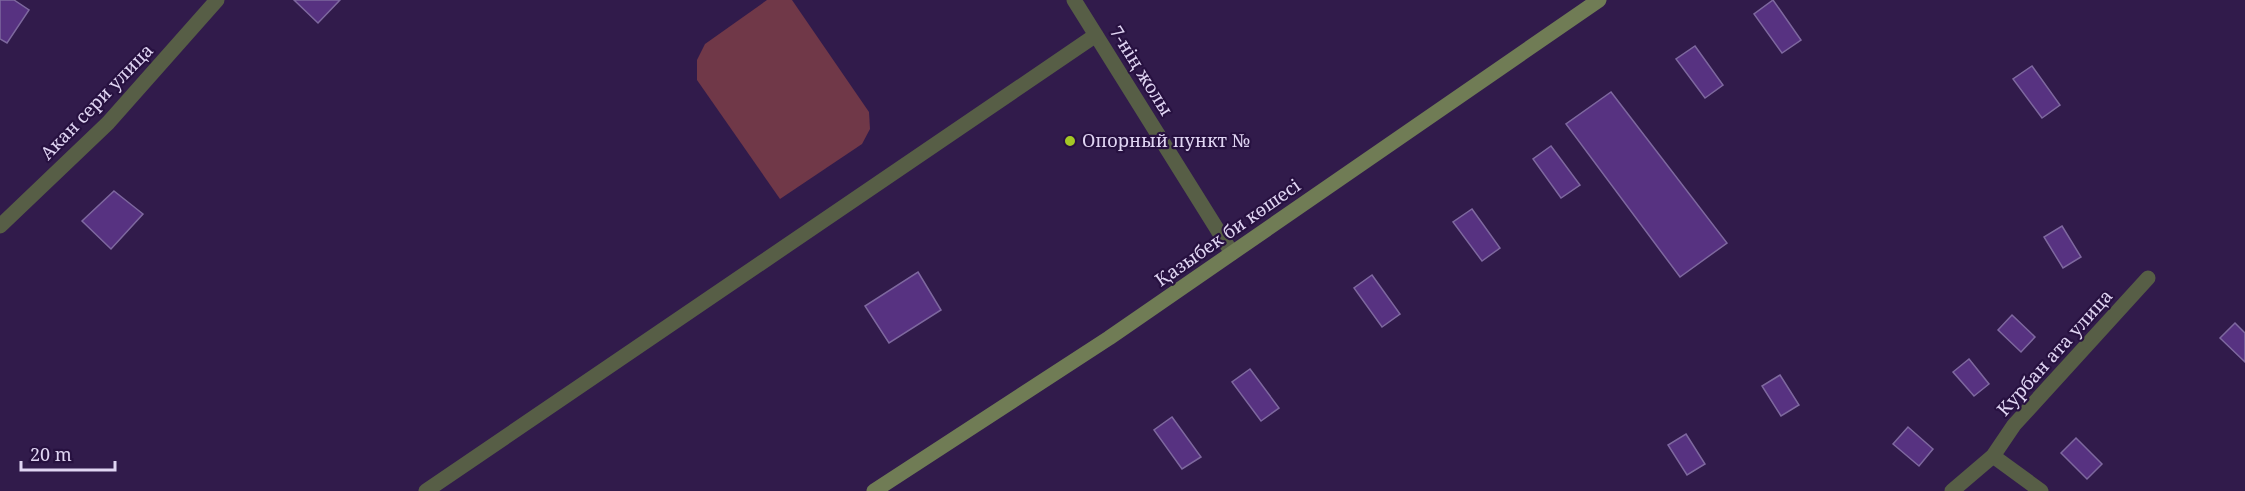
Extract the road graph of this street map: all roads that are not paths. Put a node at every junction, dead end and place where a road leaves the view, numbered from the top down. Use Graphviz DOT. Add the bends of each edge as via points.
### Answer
graph roads {
  1 [pos="217,0"];
  2 [pos="1074,0"];
  3 [pos="1599,0"];
  4 [pos="1096,35"];
  5 [pos="0,226"];
  6 [pos="1232,253"];
  7 [pos="2148,278"];
  8 [pos="1993,456"];
  9 [pos="426,491"];
  10 [pos="874,491"];
  11 [pos="1952,491"];
  12 [pos="2041,491"];
  1 -- 5 [label="street, Акан сери улица" via="108,123"];
  2 -- 4 [label="street, 7-нің жолы"];
  3 -- 6 [label="main road, Қазыбек би көшесі"];
  4 -- 6 [label="street, 7-нің жолы"];
  4 -- 9 [label="street"];
  6 -- 10 [label="main road, Қазыбек би көшесі" via="1110,338"];
  7 -- 8 [label="street, Курбан ата улица" via="2014,425"];
  8 -- 11 [label="street, Курбан ата улица"];
  8 -- 12 [label="street"];
}
